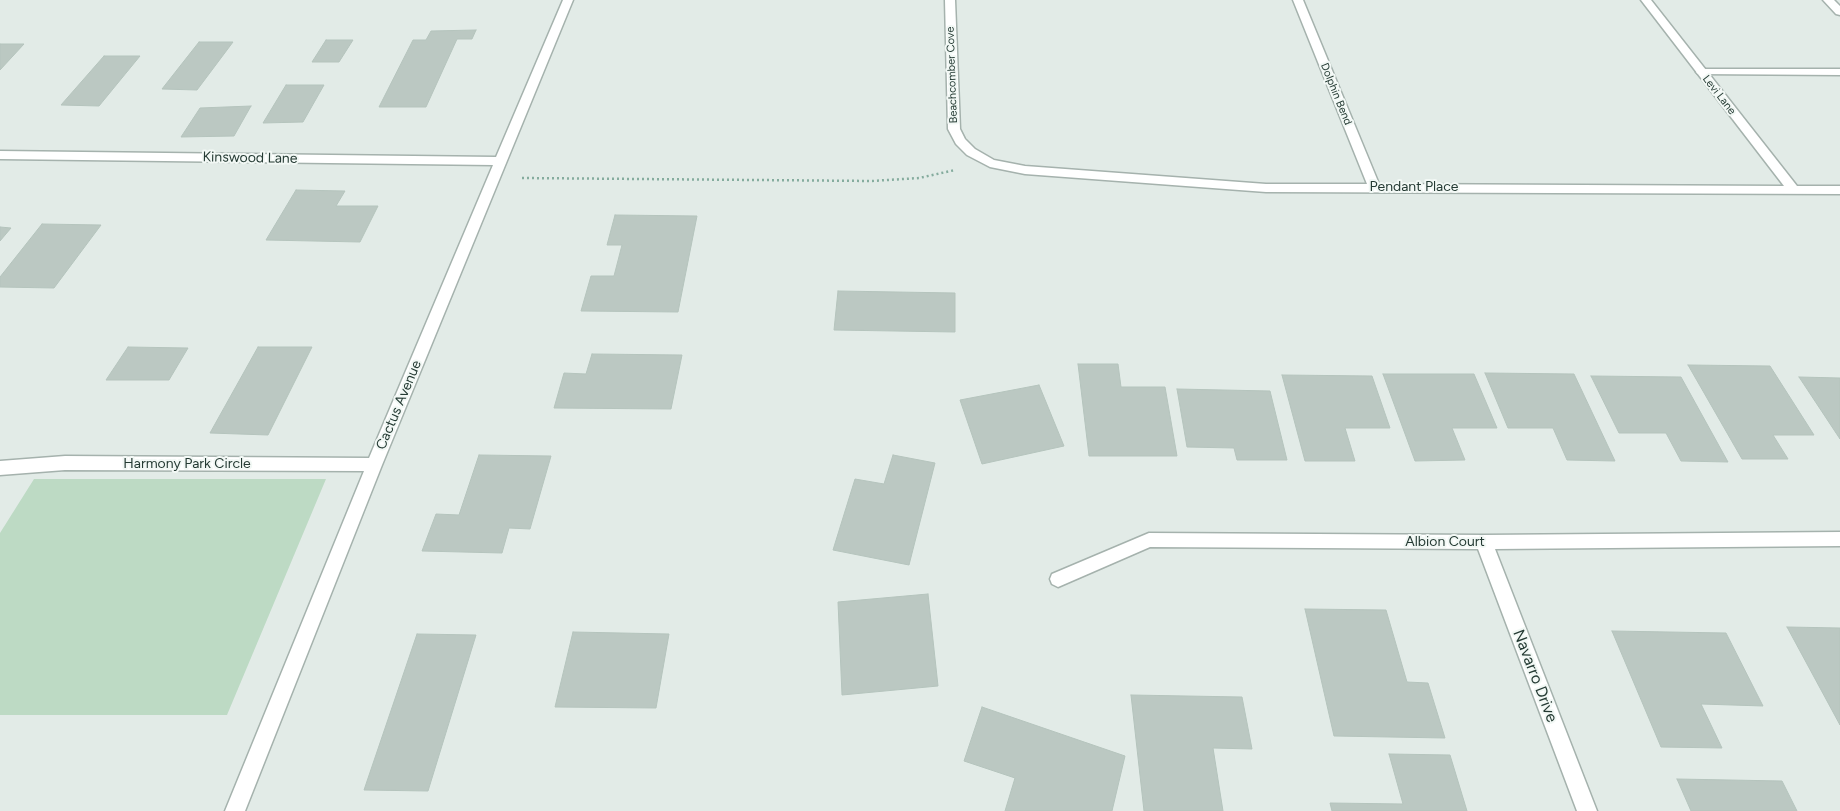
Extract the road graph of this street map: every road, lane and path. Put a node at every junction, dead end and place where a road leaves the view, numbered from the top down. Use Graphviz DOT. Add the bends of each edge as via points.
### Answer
graph roads {
  1 [pos="568,0"];
  2 [pos="950,0"];
  3 [pos="1298,0"];
  4 [pos="1646,0"];
  5 [pos="1828,0"];
  6 [pos="1840,12"];
  7 [pos="1702,72"];
  8 [pos="1840,72"];
  9 [pos="0,155"];
  10 [pos="500,161"];
  11 [pos="990,163"];
  12 [pos="494,177"];
  13 [pos="1374,187"];
  14 [pos="1793,189"];
  15 [pos="1840,190"];
  16 [pos="374,466"];
  17 [pos="0,468"];
  18 [pos="1840,539"];
  19 [pos="1484,542"];
  20 [pos="1058,579"];
  21 [pos="235,811"];
  22 [pos="1587,811"];
  1 -- 10 [label="street, Cactus Avenue"];
  2 -- 11 [label="street, Beachcomber Cove" via="954,129 971,152"];
  3 -- 13 [label="street, Dolphin Bend"];
  4 -- 7 [label="street, Levi Lane"];
  5 -- 6 [label="street"];
  7 -- 8 [label="street"];
  7 -- 14 [label="street, Levi Lane"];
  9 -- 10 [label="street, Kinswood Lane"];
  10 -- 12 [label="street, Cactus Avenue"];
  11 -- 12 [label="path" via="919,178 872,181"];
  11 -- 13 [label="street, Pendant Place" via="1025,170 1197,184 1266,188"];
  12 -- 16 [label="street, Cactus Avenue"];
  13 -- 14 [label="street, Pendant Place"];
  14 -- 15 [label="street, Pendant Place"];
  16 -- 17 [label="street, Harmony Park Circle" via="65,463"];
  16 -- 21 [label="street, Cactus Avenue"];
  18 -- 19 [label="street, Albion Court"];
  19 -- 20 [label="street, Albion Court" via="1149,540"];
  19 -- 22 [label="street, Navarro Drive"];
}
